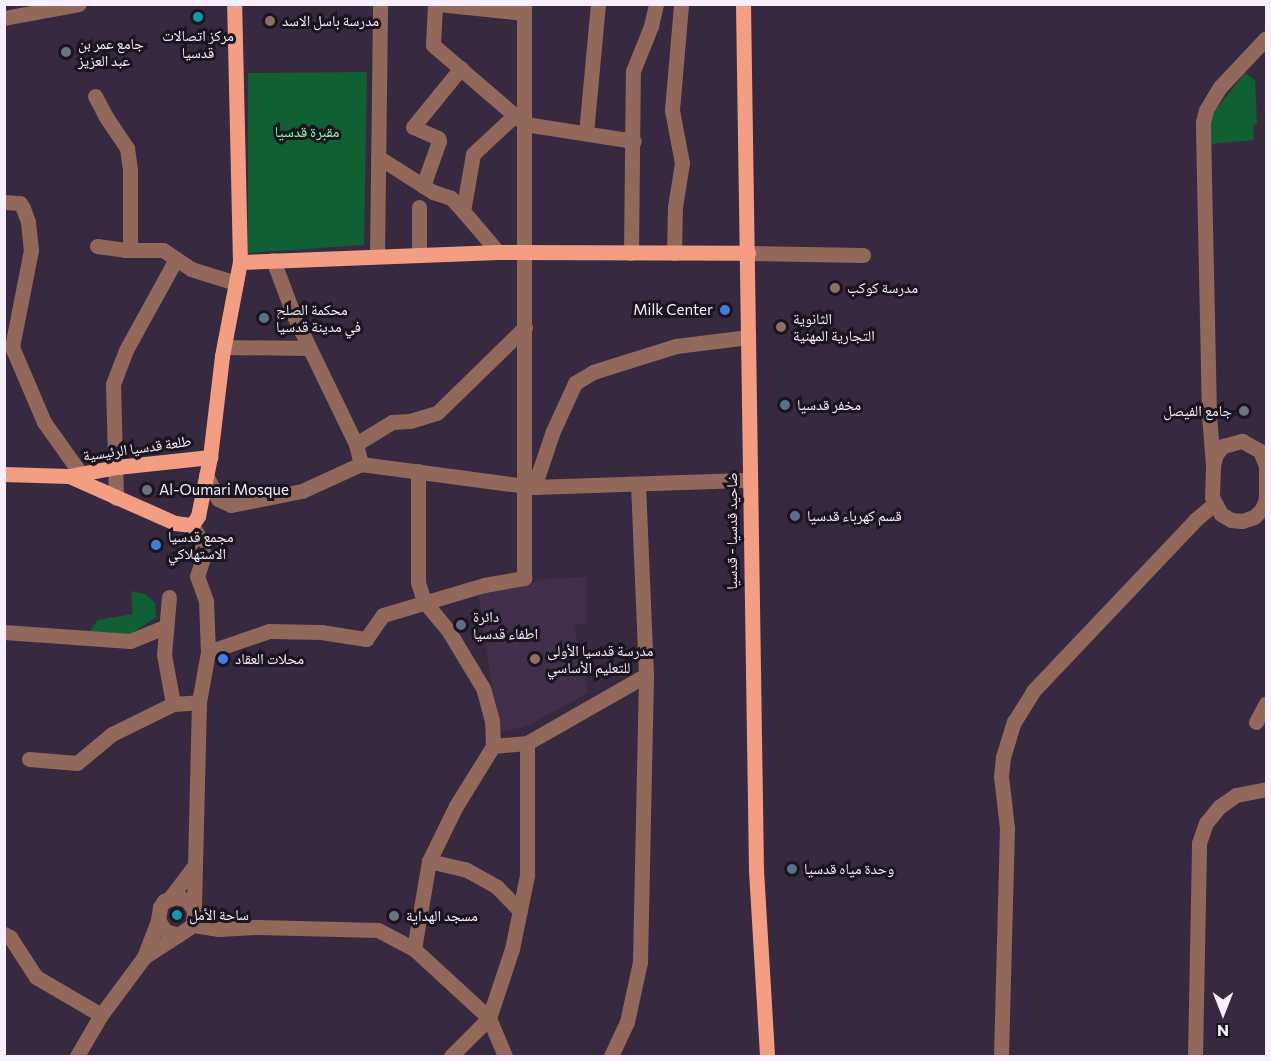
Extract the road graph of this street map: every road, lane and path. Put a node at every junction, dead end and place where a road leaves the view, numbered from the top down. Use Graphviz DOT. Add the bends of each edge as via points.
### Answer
graph roads {
  1 [pos="79,4"];
  2 [pos="234,4"];
  3 [pos="380,4"];
  4 [pos="437,4"];
  5 [pos="598,4"];
  6 [pos="656,4"];
  7 [pos="681,4"];
  8 [pos="743,4"];
  9 [pos="524,9"];
  10 [pos="4,18"];
  11 [pos="1266,38"];
  12 [pos="461,68"];
  13 [pos="95,96"];
  14 [pos="520,119"];
  15 [pos="586,134"];
  16 [pos="634,141"];
  17 [pos="378,157"];
  18 [pos="423,186"];
  19 [pos="4,202"];
  20 [pos="419,207"];
  21 [pos="463,211"];
  22 [pos="97,246"];
  23 [pos="130,249"];
  24 [pos="498,252"];
  25 [pos="524,253"];
  26 [pos="631,253"];
  27 [pos="675,253"];
  28 [pos="748,253"];
  29 [pos="419,255"];
  30 [pos="863,255"];
  31 [pos="377,256"];
  32 [pos="176,259"];
  33 [pos="273,261"];
  34 [pos="240,262"];
  35 [pos="236,283"];
  36 [pos="525,327"];
  37 [pos="748,337"];
  38 [pos="224,347"];
  39 [pos="309,348"];
  40 [pos="1209,426"];
  41 [pos="1232,442"];
  42 [pos="1259,442"];
  43 [pos="356,444"];
  44 [pos="210,457"];
  45 [pos="361,464"];
  46 [pos="1213,465"];
  47 [pos="1266,465"];
  48 [pos="117,467"];
  49 [pos="418,471"];
  50 [pos="4,474"];
  51 [pos="75,475"];
  52 [pos="206,475"];
  53 [pos="750,480"];
  54 [pos="638,485"];
  55 [pos="528,487"];
  56 [pos="116,498"];
  57 [pos="1214,504"];
  58 [pos="1264,512"];
  59 [pos="192,525"];
  60 [pos="169,597"];
  61 [pos="424,601"];
  62 [pos="165,627"];
  63 [pos="4,632"];
  64 [pos="208,652"];
  65 [pos="646,675"];
  66 [pos="199,702"];
  67 [pos="1266,703"];
  68 [pos="172,704"];
  69 [pos="1256,722"];
  70 [pos="527,743"];
  71 [pos="493,746"];
  72 [pos="29,759"];
  73 [pos="1266,789"];
  74 [pos="429,861"];
  75 [pos="195,865"];
  76 [pos="170,898"];
  77 [pos="520,911"];
  78 [pos="194,917"];
  79 [pos="158,920"];
  80 [pos="4,934"];
  81 [pos="178,935"];
  82 [pos="414,949"];
  83 [pos="144,957"];
  84 [pos="101,1015"];
  85 [pos="489,1018"];
  86 [pos="80,1056"];
  87 [pos="451,1056"];
  88 [pos="506,1056"];
  89 [pos="611,1056"];
  90 [pos="767,1056"];
  91 [pos="1002,1056"];
  92 [pos="1196,1056"];
  1 -- 10 [label="street"];
  2 -- 34 [label="main road"];
  3 -- 17 [label="street"];
  4 -- 9 [label="street"];
  4 -- 12 [label="street" via="433,45"];
  5 -- 15 [label="street"];
  6 -- 16 [label="street" via="633,71"];
  7 -- 27 [label="street" via="672,110 682,163 675,207"];
  8 -- 28 [label="main road, ضاحيد قدسيا - قدسيا"];
  9 -- 14 [label="street"];
  11 -- 40 [label="street" via="1220,87 1203,122"];
  12 -- 14 [label="street"];
  12 -- 18 [label="street" via="413,127 439,141"];
  13 -- 23 [label="street" via="127,148"];
  14 -- 15 [label="street"];
  14 -- 21 [label="street" via="473,154"];
  14 -- 25 [label="street"];
  15 -- 16 [label="street"];
  16 -- 26 [label="street"];
  17 -- 18 [label="street"];
  17 -- 31 [label="street"];
  18 -- 21 [label="street" via="451,198"];
  19 -- 51 [label="street" via="20,203 23,208 31,250 12,347 44,422"];
  20 -- 29 [label="street"];
  21 -- 24 [label="street"];
  22 -- 23 [label="street"];
  23 -- 32 [label="street" via="163,250"];
  24 -- 25 [label="main road"];
  24 -- 29 [label="main road"];
  25 -- 26 [label="main road"];
  25 -- 36 [label="street"];
  26 -- 27 [label="main road"];
  27 -- 28 [label="main road"];
  28 -- 30 [label="street"];
  28 -- 37 [label="main road, ضاحيد قدسيا - قدسيا"];
  29 -- 31 [label="main road"];
  31 -- 33 [label="main road"];
  32 -- 35 [label="street" via="191,269"];
  32 -- 48 [label="street" via="126,350 113,384"];
  33 -- 34 [label="main road"];
  33 -- 39 [label="street"];
  34 -- 35 [label="main road"];
  35 -- 38 [label="main road"];
  36 -- 43 [label="street" via="437,413 392,422"];
  36 -- 55 [label="street"];
  37 -- 53 [label="main road, ضاحيد قدسيا - قدسيا"];
  37 -- 55 [label="street" via="676,346 593,372 575,383"];
  38 -- 39 [label="street"];
  38 -- 44 [label="main road"];
  39 -- 43 [label="street"];
  40 -- 41 [label="street" via="1219,437"];
  40 -- 46 [label="street"];
  41 -- 42 [label="street"];
  41 -- 46 [label="street" via="1216,454"];
  42 -- 47 [label="street"];
  43 -- 45 [label="street"];
  44 -- 48 [label="main road, طلعة قدسيا الرئيسية"];
  44 -- 52 [label="main road"];
  45 -- 49 [label="street"];
  45 -- 52 [label="street" via="302,491 231,504 218,499"];
  46 -- 57 [label="street"];
  47 -- 58 [label="street"];
  48 -- 51 [label="main road, طلعة قدسيا الرئيسية"];
  48 -- 56 [label="street"];
  49 -- 55 [label="street"];
  49 -- 61 [label="street" via="418,582"];
  50 -- 51 [label="main road, طلعة قدسيا الرئيسية"];
  51 -- 56 [label="main road, طلعة قدسيا الرئيسية"];
  52 -- 59 [label="main road" via="198,516"];
  53 -- 54 [label="street"];
  53 -- 90 [label="main road, ضاحيد قدسيا - قدسيا" via="756,870"];
  54 -- 55 [label="street"];
  54 -- 65 [label="street"];
  55 -- 61 [label="street" via="524,578"];
  56 -- 59 [label="main road, طلعة قدسيا الرئيسية" via="175,523"];
  57 -- 58 [label="street" via="1231,520 1242,521"];
  57 -- 91 [label="street" via="1034,691 1014,722 1001,776 1007,828"];
  59 -- 64 [label="street" via="202,542 196,576 206,601"];
  60 -- 62 [label="street"];
  61 -- 64 [label="street" via="383,615 366,639 321,632 269,631"];
  61 -- 71 [label="street" via="448,630 483,688 492,722"];
  62 -- 63 [label="street" via="130,641"];
  62 -- 68 [label="street" via="164,654"];
  64 -- 66 [label="street"];
  65 -- 70 [label="street"];
  65 -- 89 [label="street" via="640,963 627,1022"];
  66 -- 68 [label="street"];
  66 -- 75 [label="street"];
  67 -- 69 [label="street"];
  68 -- 72 [label="street" via="112,734 77,763"];
  70 -- 71 [label="street"];
  70 -- 77 [label="street" via="526,875"];
  71 -- 74 [label="street" via="456,806"];
  73 -- 92 [label="street" via="1236,795 1219,807 1206,823 1199,843"];
  74 -- 77 [label="street" via="465,869 497,887"];
  74 -- 82 [label="street"];
  75 -- 76 [label="street"];
  75 -- 78 [label="street"];
  76 -- 78 [label="street" via="188,900"];
  76 -- 79 [label="street" via="160,907"];
  77 -- 85 [label="street"];
  78 -- 81 [label="street"];
  78 -- 82 [label="street" via="219,929 378,930"];
  79 -- 81 [label="street" via="165,931"];
  79 -- 83 [label="street"];
  80 -- 84 [label="street" via="10,937 36,977"];
  81 -- 83 [label="street"];
  82 -- 85 [label="street"];
  83 -- 84 [label="street"];
  84 -- 86 [label="street"];
  85 -- 87 [label="street"];
  85 -- 88 [label="street"];
}
